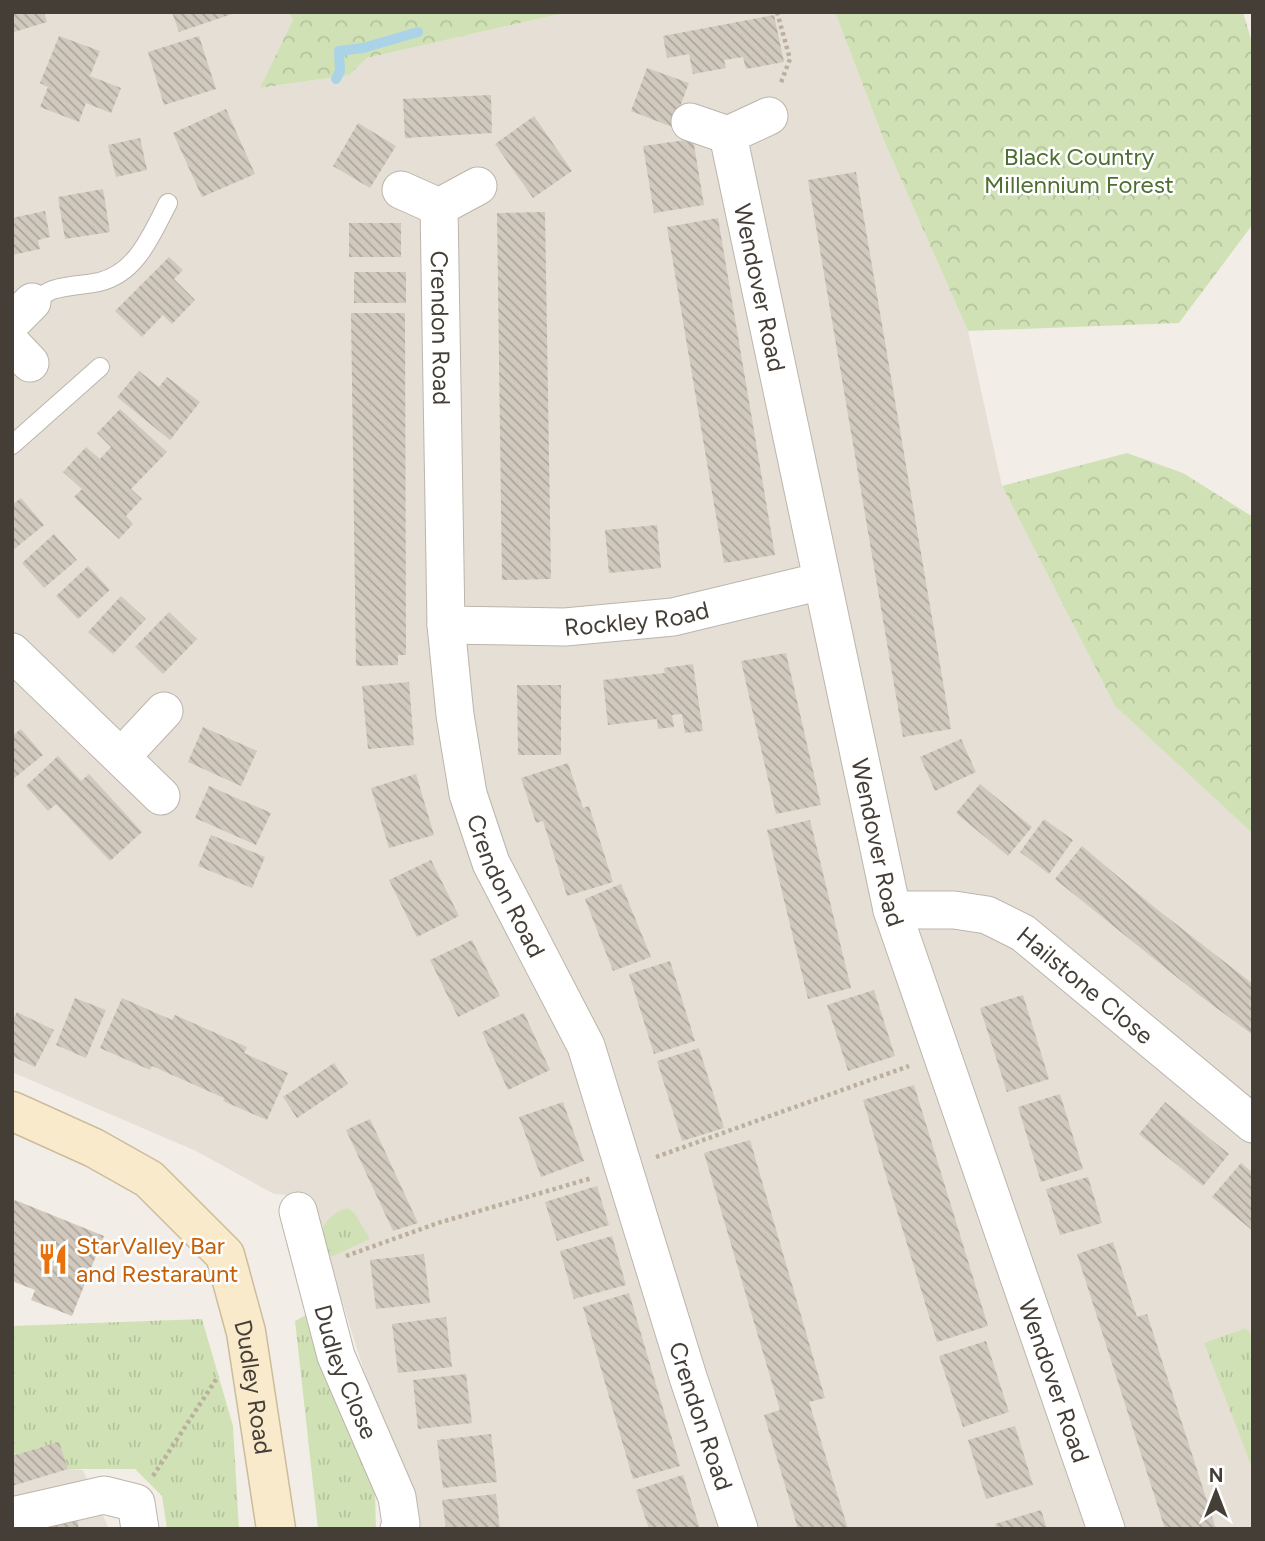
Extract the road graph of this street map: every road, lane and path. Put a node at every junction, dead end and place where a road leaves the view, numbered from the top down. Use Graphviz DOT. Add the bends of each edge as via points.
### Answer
graph roads {
  1 [pos="776,12"];
  2 [pos="790,59"];
  3 [pos="769,117"];
  4 [pos="690,122"];
  5 [pos="728,135"];
  6 [pos="478,186"];
  7 [pos="401,190"];
  8 [pos="168,204"];
  9 [pos="439,207"];
  10 [pos="22,312"];
  11 [pos="100,367"];
  12 [pos="12,445"];
  13 [pos="822,581"];
  14 [pos="446,625"];
  15 [pos="12,652"];
  16 [pos="164,711"];
  17 [pos="122,756"];
  18 [pos="162,796"];
  19 [pos="892,910"];
  20 [pos="12,1111"];
  21 [pos="1253,1124"];
  22 [pos="298,1212"];
  23 [pos="217,1377"];
  24 [pos="12,1516"];
  25 [pos="138,1516"];
  26 [pos="276,1529"];
  27 [pos="399,1529"];
  28 [pos="739,1529"];
  29 [pos="1106,1529"];
  1 -- 2 [label="path"];
  3 -- 5 [label="street"];
  4 -- 5 [label="street"];
  5 -- 13 [label="street, Wendover Road"];
  6 -- 9 [label="street"];
  7 -- 9 [label="street"];
  8 -- 10 [label="lane" via="131,265 100,282 53,289"];
  9 -- 14 [label="street, Crendon Road"];
  11 -- 12 [label="lane"];
  13 -- 14 [label="street, Rockley Road" via="673,617 565,627"];
  13 -- 19 [label="street, Wendover Road"];
  14 -- 28 [label="street, Crendon Road" via="468,794 491,863 586,1046"];
  15 -- 17 [label="street"];
  16 -- 17 [label="street"];
  17 -- 18 [label="street"];
  19 -- 21 [label="street, Hailstone Close" via="987,915 1023,933"];
  19 -- 29 [label="street, Wendover Road"];
  20 -- 26 [label="main road, Dudley Road" via="149,1179 225,1255 246,1332"];
  22 -- 27 [label="street, Dudley Close" via="336,1356 397,1497"];
  23 -- 25 [label="path"];
  24 -- 25 [label="street" via="104,1495"];
}
